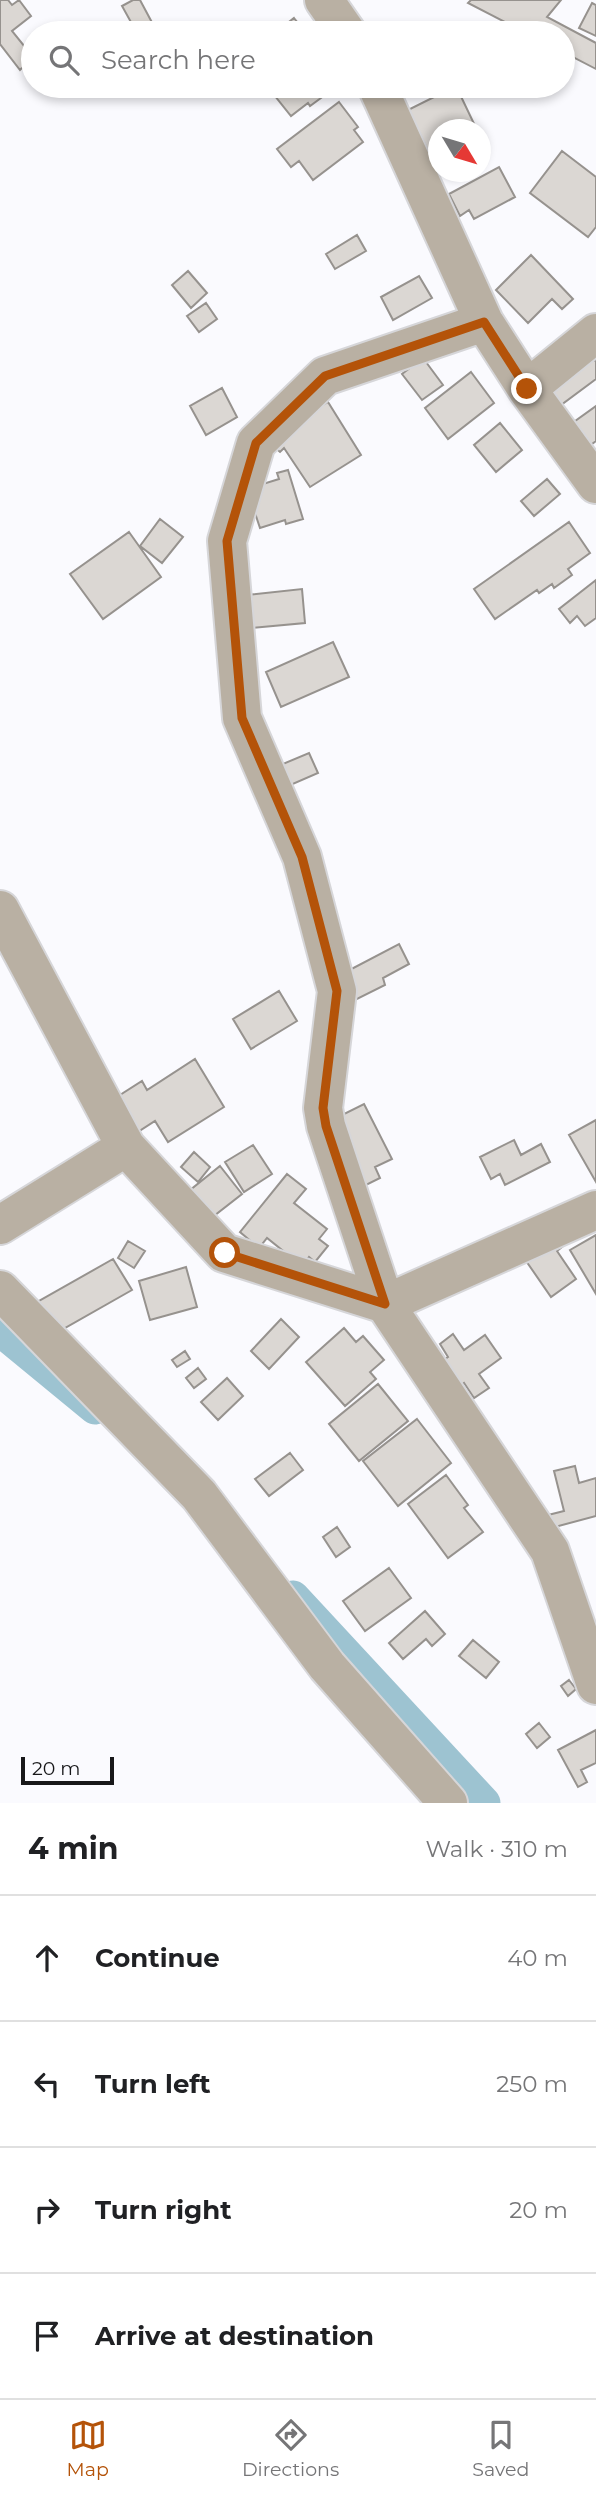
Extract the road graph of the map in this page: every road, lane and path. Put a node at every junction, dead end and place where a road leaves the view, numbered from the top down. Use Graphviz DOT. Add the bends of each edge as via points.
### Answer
graph roads {
  1 [pos="324,0"];
  2 [pos="339,21"];
  3 [pos="382,98"];
  4 [pos="484,322"];
  5 [pos="596,333"];
  6 [pos="527,389"];
  7 [pos="596,484"];
  8 [pos="0,910"];
  9 [pos="126,1147"];
  10 [pos="596,1210"];
  11 [pos="0,1225"];
  12 [pos="0,1290"];
  13 [pos="385,1304"];
  14 [pos="596,1685"];
  15 [pos="448,1803"];
  1 -- 2 [label="street"];
  3 -- 4 [label="street"];
  4 -- 6 [label="street"];
  4 -- 13 [label="street" via="325,376 256,443 227,541 242,718 302,857 337,991 323,1108 326,1126"];
  5 -- 6 [label="street"];
  6 -- 7 [label="street"];
  8 -- 9 [label="street"];
  9 -- 11 [label="street"];
  9 -- 13 [label="street" via="225,1253"];
  10 -- 13 [label="street"];
  12 -- 15 [label="street" via="199,1495 327,1666"];
  13 -- 14 [label="street" via="550,1551"];
}
